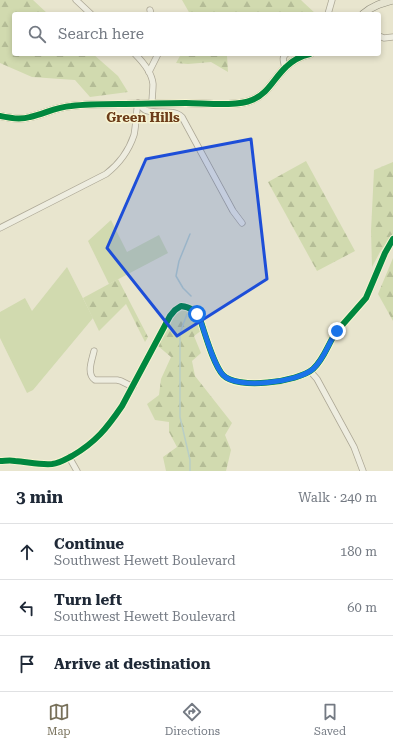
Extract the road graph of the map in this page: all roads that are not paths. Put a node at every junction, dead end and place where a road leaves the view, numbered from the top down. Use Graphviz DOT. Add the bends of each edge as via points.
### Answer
graph roads {
  1 [pos="76,0"];
  2 [pos="332,0"];
  3 [pos="393,0"];
  4 [pos="89,12"];
  5 [pos="329,12"];
  6 [pos="366,12"];
  7 [pos="381,37"];
  8 [pos="393,37"];
  9 [pos="137,56"];
  10 [pos="157,56"];
  11 [pos="284,56"];
  12 [pos="305,56"];
  13 [pos="285,68"];
  14 [pos="149,72"];
  15 [pos="138,103"];
  16 [pos="152,103"];
  17 [pos="0,116"];
  18 [pos="242,223"];
  19 [pos="0,228"];
  20 [pos="393,240"];
  21 [pos="94,351"];
  22 [pos="310,371"];
  23 [pos="133,387"];
  24 [pos="69,457"];
  25 [pos="0,461"];
  26 [pos="77,471"];
  27 [pos="363,471"];
  1 -- 4 [label="street"];
  2 -- 5 [label="street"];
  3 -- 6 [label="main road"];
  7 -- 8 [label="street"];
  9 -- 14 [label="street"];
  10 -- 14 [label="street"];
  11 -- 13 [label="street"];
  12 -- 13 [label="main road"];
  13 -- 16 [label="main road" via="264,93 247,102"];
  14 -- 16 [label="street" via="153,84"];
  15 -- 16 [label="main road"];
  15 -- 17 [label="main road" via="69,106 23,118"];
  15 -- 18 [label="street" via="152,112 176,113 182,117"];
  15 -- 19 [label="street" via="130,145 113,169"];
  20 -- 22 [label="street" via="384,253 366,298 342,324 321,360"];
  21 -- 23 [label="street" via="90,372 92,378 117,380"];
  22 -- 23 [label="street" via="296,377 258,383 227,379 216,364 197,314 191,308 181,306 170,316"];
  22 -- 27 [label="street" via="317,379 354,447"];
  23 -- 24 [label="street" via="102,433 87,447"];
  24 -- 25 [label="street" via="59,463 50,464"];
  24 -- 26 [label="street"];
}
